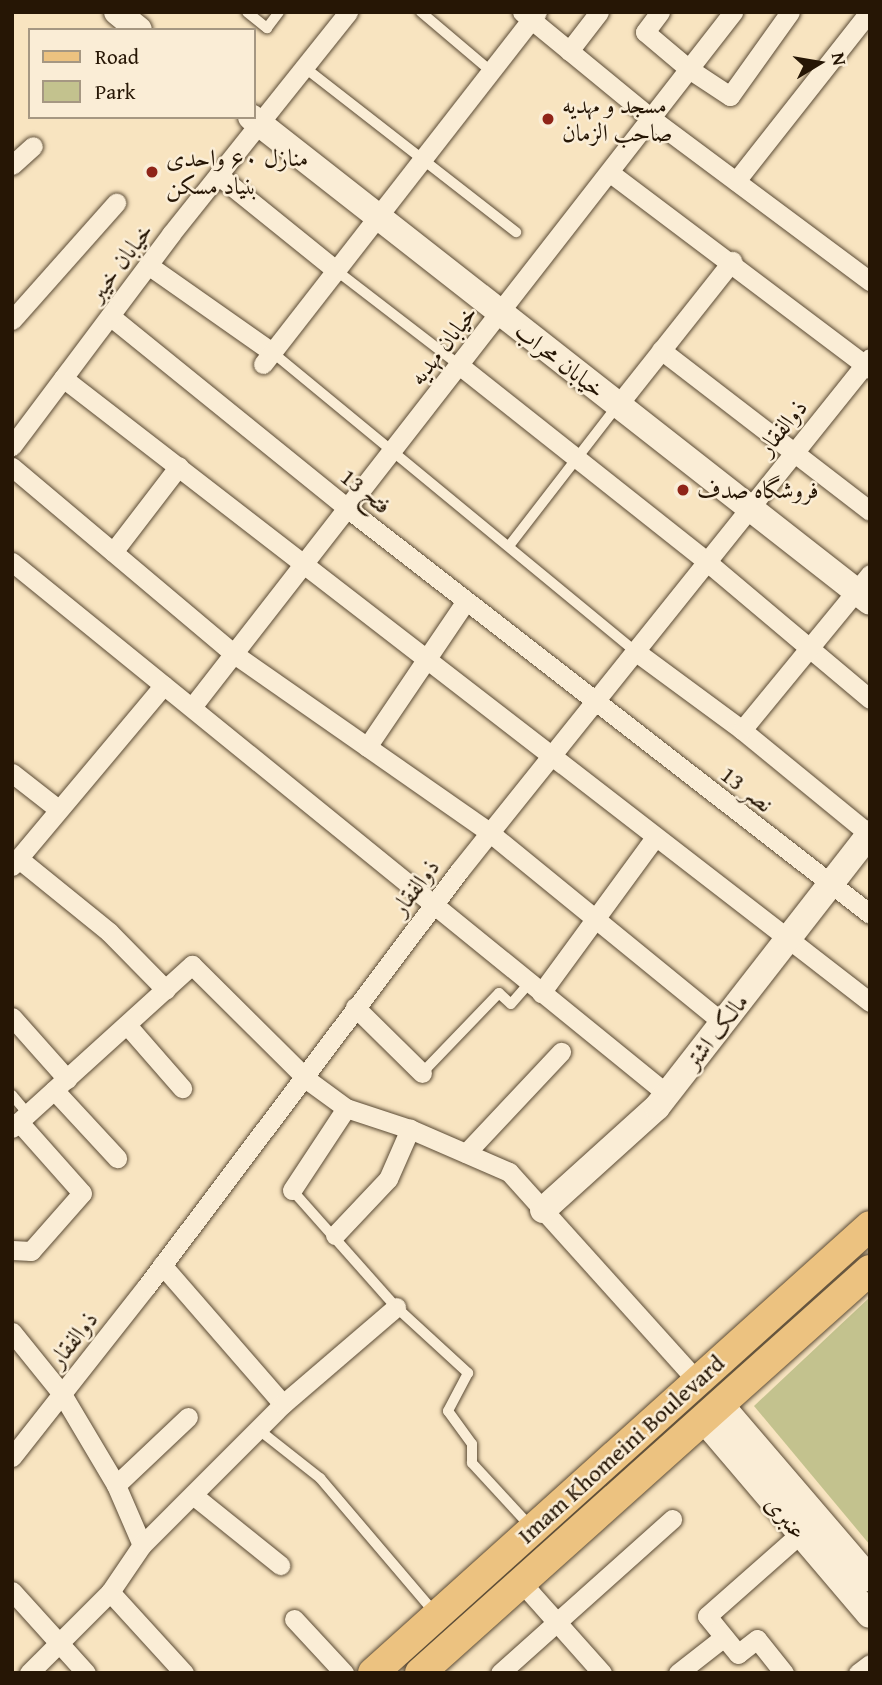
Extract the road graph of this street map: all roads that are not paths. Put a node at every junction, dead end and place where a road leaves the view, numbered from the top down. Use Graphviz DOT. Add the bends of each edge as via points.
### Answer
graph roads {
  1 [pos="117,12"];
  2 [pos="247,12"];
  3 [pos="279,12"];
  4 [pos="348,12"];
  5 [pos="421,12"];
  6 [pos="599,12"];
  7 [pos="660,12"];
  8 [pos="733,12"];
  9 [pos="790,12"];
  10 [pos="869,12"];
  11 [pos="530,15"];
  12 [pos="137,28"];
  13 [pos="569,51"];
  14 [pos="304,67"];
  15 [pos="689,69"];
  16 [pos="494,73"];
  17 [pos="651,118"];
  18 [pos="256,119"];
  19 [pos="255,120"];
  20 [pos="33,146"];
  21 [pos="425,159"];
  22 [pos="12,164"];
  23 [pos="609,172"];
  24 [pos="218,175"];
  25 [pos="736,181"];
  26 [pos="116,203"];
  27 [pos="379,217"];
  28 [pos="516,232"];
  29 [pos="732,261"];
  30 [pos="148,265"];
  31 [pos="337,271"];
  32 [pos="870,281"];
  33 [pos="500,312"];
  34 [pos="110,316"];
  35 [pos="12,320"];
  36 [pos="662,350"];
  37 [pos="268,358"];
  38 [pos="868,364"];
  39 [pos="458,365"];
  40 [pos="63,379"];
  41 [pos="618,405"];
  42 [pos="12,446"];
  43 [pos="393,449"];
  44 [pos="794,453"];
  45 [pos="576,458"];
  46 [pos="179,466"];
  47 [pos="12,467"];
  48 [pos="347,508"];
  49 [pos="750,508"];
  50 [pos="870,510"];
  51 [pos="509,546"];
  52 [pos="113,552"];
  53 [pos="706,561"];
  54 [pos="12,562"];
  55 [pos="305,562"];
  56 [pos="865,589"];
  57 [pos="466,601"];
  58 [pos="810,648"];
  59 [pos="635,651"];
  60 [pos="234,654"];
  61 [pos="427,658"];
  62 [pos="164,685"];
  63 [pos="870,699"];
  64 [pos="594,702"];
  65 [pos="192,707"];
  66 [pos="742,730"];
  67 [pos="368,747"];
  68 [pos="551,755"];
  69 [pos="12,773"];
  70 [pos="58,809"];
  71 [pos="489,832"];
  72 [pos="869,834"];
  73 [pos="655,837"];
  74 [pos="15,862"];
  75 [pos="830,884"];
  76 [pos="432,905"];
  77 [pos="870,914"];
  78 [pos="595,918"];
  79 [pos="787,940"];
  80 [pos="535,988"];
  81 [pos="166,990"];
  82 [pos="870,1002"];
  83 [pos="355,1007"];
  84 [pos="12,1017"];
  85 [pos="722,1023"];
  86 [pos="127,1025"];
  87 [pos="561,1052"];
  88 [pos="422,1073"];
  89 [pos="303,1074"];
  90 [pos="61,1085"];
  91 [pos="181,1088"];
  92 [pos="667,1094"];
  93 [pos="12,1095"];
  94 [pos="346,1108"];
  95 [pos="20,1121"];
  96 [pos="410,1129"];
  97 [pos="466,1153"];
  98 [pos="117,1158"];
  99 [pos="292,1190"];
  100 [pos="543,1210"];
  101 [pos="870,1226"];
  102 [pos="335,1235"];
  103 [pos="12,1250"];
  104 [pos="162,1265"];
  105 [pos="870,1270"];
  106 [pos="396,1307"];
  107 [pos="12,1332"];
  108 [pos="28,1352"];
  109 [pos="12,1365"];
  110 [pos="697,1381"];
  111 [pos="62,1394"];
  112 [pos="283,1404"];
  113 [pos="711,1412"];
  114 [pos="188,1417"];
  115 [pos="259,1430"];
  116 [pos="12,1457"];
  117 [pos="116,1485"];
  118 [pos="193,1495"];
  119 [pos="672,1519"];
  120 [pos="533,1529"];
  121 [pos="800,1534"];
  122 [pos="142,1545"];
  123 [pos="281,1565"];
  124 [pos="870,1579"];
  125 [pos="521,1582"];
  126 [pos="12,1591"];
  127 [pos="110,1592"];
  128 [pos="437,1615"];
  129 [pos="870,1615"];
  130 [pos="294,1619"];
  131 [pos="557,1621"];
  132 [pos="724,1637"];
  133 [pos="58,1643"];
  134 [pos="870,1664"];
  135 [pos="29,1673"];
  136 [pos="86,1673"];
  137 [pos="184,1673"];
  138 [pos="344,1673"];
  139 [pos="373,1673"];
  140 [pos="420,1673"];
  141 [pos="500,1673"];
  142 [pos="602,1673"];
  143 [pos="678,1673"];
  144 [pos="784,1673"];
  145 [pos="859,1673"];
  1 -- 12 [label="street"];
  2 -- 3 [label="lane" via="267,28"];
  4 -- 14 [label="street, خیابان خیبر"];
  5 -- 16 [label="lane"];
  6 -- 13 [label="street"];
  7 -- 15 [label="street" via="645,32"];
  8 -- 15 [label="street, خیابان مهدیه"];
  9 -- 15 [label="street" via="730,96"];
  10 -- 25 [label="street"];
  11 -- 13 [label="street"];
  11 -- 16 [label="street"];
  13 -- 17 [label="street"];
  14 -- 18 [label="street, خیابان خیبر"];
  14 -- 21 [label="lane"];
  15 -- 17 [label="street, خیابان مهدیه"];
  16 -- 21 [label="street"];
  17 -- 23 [label="street, خیابان مهدیه"];
  17 -- 25 [label="street"];
  19 -- 24 [label="street, خیابان خیبر"];
  19 -- 27 [label="street, خیابان محراب"];
  20 -- 22 [label="street"];
  21 -- 27 [label="street"];
  21 -- 28 [label="lane"];
  23 -- 29 [label="street"];
  23 -- 33 [label="street, خیابان مهدیه"];
  24 -- 30 [label="street, خیابان خیبر"];
  24 -- 31 [label="street"];
  25 -- 32 [label="street"];
  26 -- 35 [label="street"];
  27 -- 31 [label="street"];
  27 -- 33 [label="street, خیابان محراب"];
  29 -- 36 [label="street"];
  29 -- 38 [label="street"];
  30 -- 34 [label="street, خیابان خیبر"];
  30 -- 37 [label="street"];
  31 -- 37 [label="street"];
  31 -- 39 [label="lane"];
  33 -- 39 [label="street, خیابان مهدیه"];
  33 -- 41 [label="street, خیابان محراب"];
  34 -- 40 [label="street, خیابان خیبر"];
  34 -- 48 [label="street, فتح 13"];
  36 -- 41 [label="street"];
  36 -- 44 [label="street"];
  37 -- 43 [label="lane"];
  38 -- 44 [label="street, ذوالفقار"];
  39 -- 43 [label="street, خیابان مهدیه"];
  39 -- 45 [label="street"];
  40 -- 42 [label="street, خیابان خیبر"];
  40 -- 46 [label="street"];
  41 -- 45 [label="lane"];
  41 -- 49 [label="street, خیابان محراب"];
  43 -- 48 [label="street, خیابان مهدیه"];
  43 -- 51 [label="lane"];
  44 -- 49 [label="street, ذوالفقار"];
  44 -- 50 [label="street"];
  45 -- 51 [label="lane"];
  45 -- 53 [label="street"];
  46 -- 52 [label="street"];
  46 -- 55 [label="street"];
  47 -- 52 [label="street"];
  48 -- 55 [label="street, خیابان مهدیه"];
  48 -- 57 [label="street, فتح 13"];
  49 -- 53 [label="street, ذوالفقار"];
  49 -- 56 [label="street, خیابان محراب"];
  51 -- 59 [label="lane"];
  52 -- 60 [label="street"];
  53 -- 58 [label="street"];
  53 -- 59 [label="street, ذوالفقار"];
  54 -- 62 [label="street"];
  55 -- 60 [label="street, خیابان مهدیه"];
  55 -- 61 [label="street"];
  56 -- 58 [label="street"];
  57 -- 61 [label="street"];
  57 -- 64 [label="street, فتح 13"];
  58 -- 63 [label="street"];
  58 -- 66 [label="street"];
  59 -- 64 [label="street, ذوالفقار"];
  59 -- 66 [label="street"];
  60 -- 65 [label="street, خیابان مهدیه"];
  60 -- 67 [label="street"];
  61 -- 67 [label="street"];
  61 -- 68 [label="street"];
  62 -- 65 [label="street"];
  62 -- 70 [label="street"];
  64 -- 68 [label="street, ذوالفقار"];
  64 -- 75 [label="street, نصر 13"];
  65 -- 76 [label="street"];
  66 -- 72 [label="street"];
  67 -- 71 [label="street"];
  68 -- 71 [label="street, ذوالفقار"];
  68 -- 73 [label="street"];
  69 -- 70 [label="street"];
  70 -- 74 [label="street"];
  71 -- 76 [label="street, ذوالفقار"];
  71 -- 78 [label="street"];
  72 -- 75 [label="street, مالک اشتر"];
  73 -- 78 [label="street"];
  73 -- 79 [label="street"];
  74 -- 81 [label="street" via="109,932"];
  75 -- 77 [label="street, نصر 13"];
  75 -- 79 [label="street, مالک اشتر"];
  76 -- 80 [label="street"];
  76 -- 83 [label="street, ذوالفقار"];
  78 -- 80 [label="street"];
  78 -- 85 [label="street"];
  79 -- 82 [label="street"];
  79 -- 85 [label="street, مالک اشتر"];
  80 -- 88 [label="lane" via="511,1004 499,993"];
  80 -- 92 [label="street"];
  81 -- 86 [label="street"];
  81 -- 89 [label="street" via="192,964"];
  83 -- 88 [label="street"];
  83 -- 89 [label="street, ذوالفقار"];
  84 -- 90 [label="street"];
  85 -- 92 [label="street, مالک اشتر"];
  86 -- 90 [label="street"];
  86 -- 91 [label="street"];
  87 -- 97 [label="street"];
  89 -- 94 [label="street"];
  89 -- 104 [label="street, ذوالفقار"];
  90 -- 95 [label="street"];
  90 -- 98 [label="street"];
  92 -- 100 [label="street, مالک اشتر"];
  93 -- 95 [label="lane"];
  94 -- 96 [label="street"];
  94 -- 99 [label="street"];
  95 -- 103 [label="street" via="82,1193 31,1251"];
  96 -- 97 [label="street"];
  96 -- 102 [label="street" via="388,1179"];
  97 -- 100 [label="street" via="509,1172"];
  99 -- 102 [label="lane"];
  100 -- 110 [label="street"];
  101 -- 110 [label="main road, Imam Khomeini Boulevard"];
  102 -- 106 [label="lane"];
  104 -- 111 [label="street, ذوالفقار"];
  104 -- 112 [label="street"];
  105 -- 113 [label="main road, Imam Khomeini Boulevard"];
  106 -- 112 [label="street"];
  106 -- 120 [label="lane" via="468,1373 448,1411 472,1444 472,1463"];
  107 -- 108 [label="street"];
  108 -- 109 [label="street"];
  108 -- 111 [label="street"];
  110 -- 120 [label="main road, Imam Khomeini Boulevard"];
  111 -- 116 [label="street, ذوالفقار"];
  111 -- 117 [label="street"];
  112 -- 115 [label="street"];
  113 -- 121 [label="street, عنبری"];
  113 -- 124 [label="street, عنبری"];
  113 -- 125 [label="main road, Imam Khomeini Boulevard"];
  114 -- 117 [label="street"];
  115 -- 118 [label="street"];
  115 -- 128 [label="lane" via="320,1478"];
  117 -- 122 [label="street"];
  118 -- 122 [label="street"];
  118 -- 123 [label="street"];
  119 -- 131 [label="street"];
  120 -- 128 [label="main road, Imam Khomeini Boulevard"];
  121 -- 129 [label="street, عنبری"];
  121 -- 132 [label="street" via="707,1616"];
  122 -- 127 [label="street"];
  125 -- 131 [label="street"];
  125 -- 140 [label="main road, Imam Khomeini Boulevard"];
  126 -- 133 [label="street"];
  127 -- 133 [label="street"];
  127 -- 137 [label="street"];
  128 -- 139 [label="main road, Imam Khomeini Boulevard"];
  130 -- 138 [label="street"];
  131 -- 141 [label="street"];
  131 -- 142 [label="street"];
  132 -- 143 [label="street"];
  132 -- 144 [label="street" via="738,1654 757,1639"];
  133 -- 135 [label="street"];
  133 -- 136 [label="street"];
  134 -- 145 [label="street"];
}
